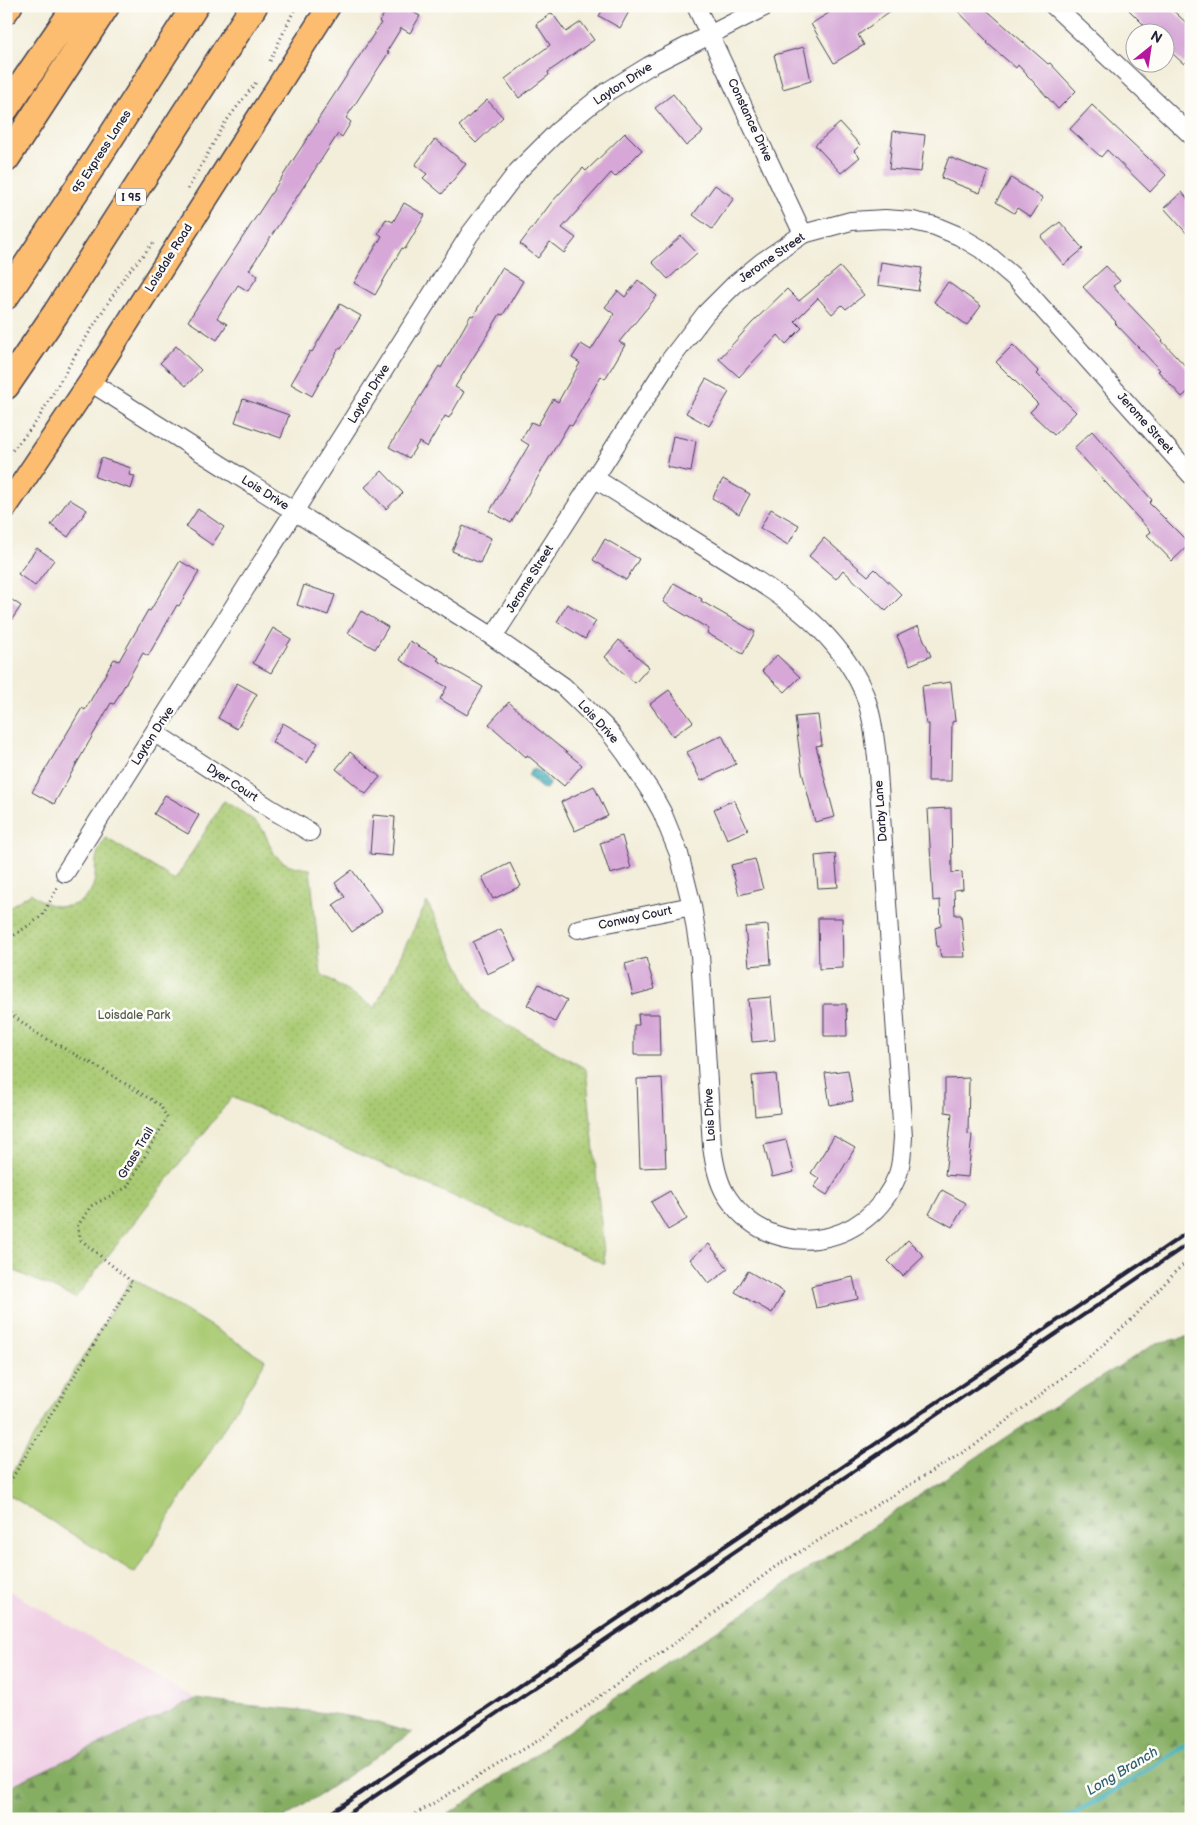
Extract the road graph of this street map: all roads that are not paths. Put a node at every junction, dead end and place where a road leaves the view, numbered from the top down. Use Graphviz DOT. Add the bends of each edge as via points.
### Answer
graph roads {
  1 [pos="11,6"];
  2 [pos="76,6"];
  3 [pos="106,6"];
  4 [pos="195,6"];
  5 [pos="254,6"];
  6 [pos="329,6"];
  7 [pos="696,6"];
  8 [pos="766,6"];
  9 [pos="1054,6"];
  10 [pos="6,13"];
  11 [pos="710,36"];
  12 [pos="6,108"];
  13 [pos="1191,135"];
  14 [pos="6,159"];
  15 [pos="803,234"];
  16 [pos="6,296"];
  17 [pos="90,382"];
  18 [pos="6,386"];
  19 [pos="1191,475"];
  20 [pos="594,478"];
  21 [pos="6,507"];
  22 [pos="295,512"];
  23 [pos="493,637"];
  24 [pos="155,733"];
  25 [pos="310,832"];
  26 [pos="65,873"];
  27 [pos="692,906"];
  28 [pos="578,929"];
  29 [pos="820,1239"];
  1 -- 10 [label="main road"];
  2 -- 12 [label="highway"];
  3 -- 14 [label="highway"];
  4 -- 16 [label="highway, 95 Express Lanes"];
  5 -- 18 [label="highway, I 95"];
  6 -- 17 [label="main road, Loisdale Road"];
  7 -- 11 [label="street, Constance Drive"];
  8 -- 11 [label="street, Layton Drive"];
  9 -- 13 [label="street"];
  11 -- 15 [label="street, Constance Drive"];
  11 -- 22 [label="street, Layton Drive" via="649,66 605,93 558,131 518,172 470,234"];
  15 -- 19 [label="street, Jerome Street" via="852,221 913,221 935,226 981,249 1017,280"];
  15 -- 20 [label="street, Jerome Street" via="734,285 706,313 670,360"];
  17 -- 21 [label="main road, Loisdale Road"];
  17 -- 22 [label="street, Lois Drive"];
  20 -- 23 [label="street, Jerome Street"];
  20 -- 29 [label="street, Darby Lane" via="780,595 818,626 848,662 872,717 902,1127 901,1162 898,1175 878,1208 858,1225"];
  22 -- 23 [label="street, Lois Drive"];
  22 -- 24 [label="street, Layton Drive"];
  23 -- 27 [label="street, Lois Drive" via="563,686 608,730 626,754 651,792 671,833"];
  24 -- 25 [label="street, Dyer Court"];
  24 -- 26 [label="street, Layton Drive"];
  27 -- 28 [label="street, Conway Court"];
  27 -- 29 [label="street, Lois Drive" via="700,955 712,1146 720,1182 725,1193 752,1222 788,1238"];
}
